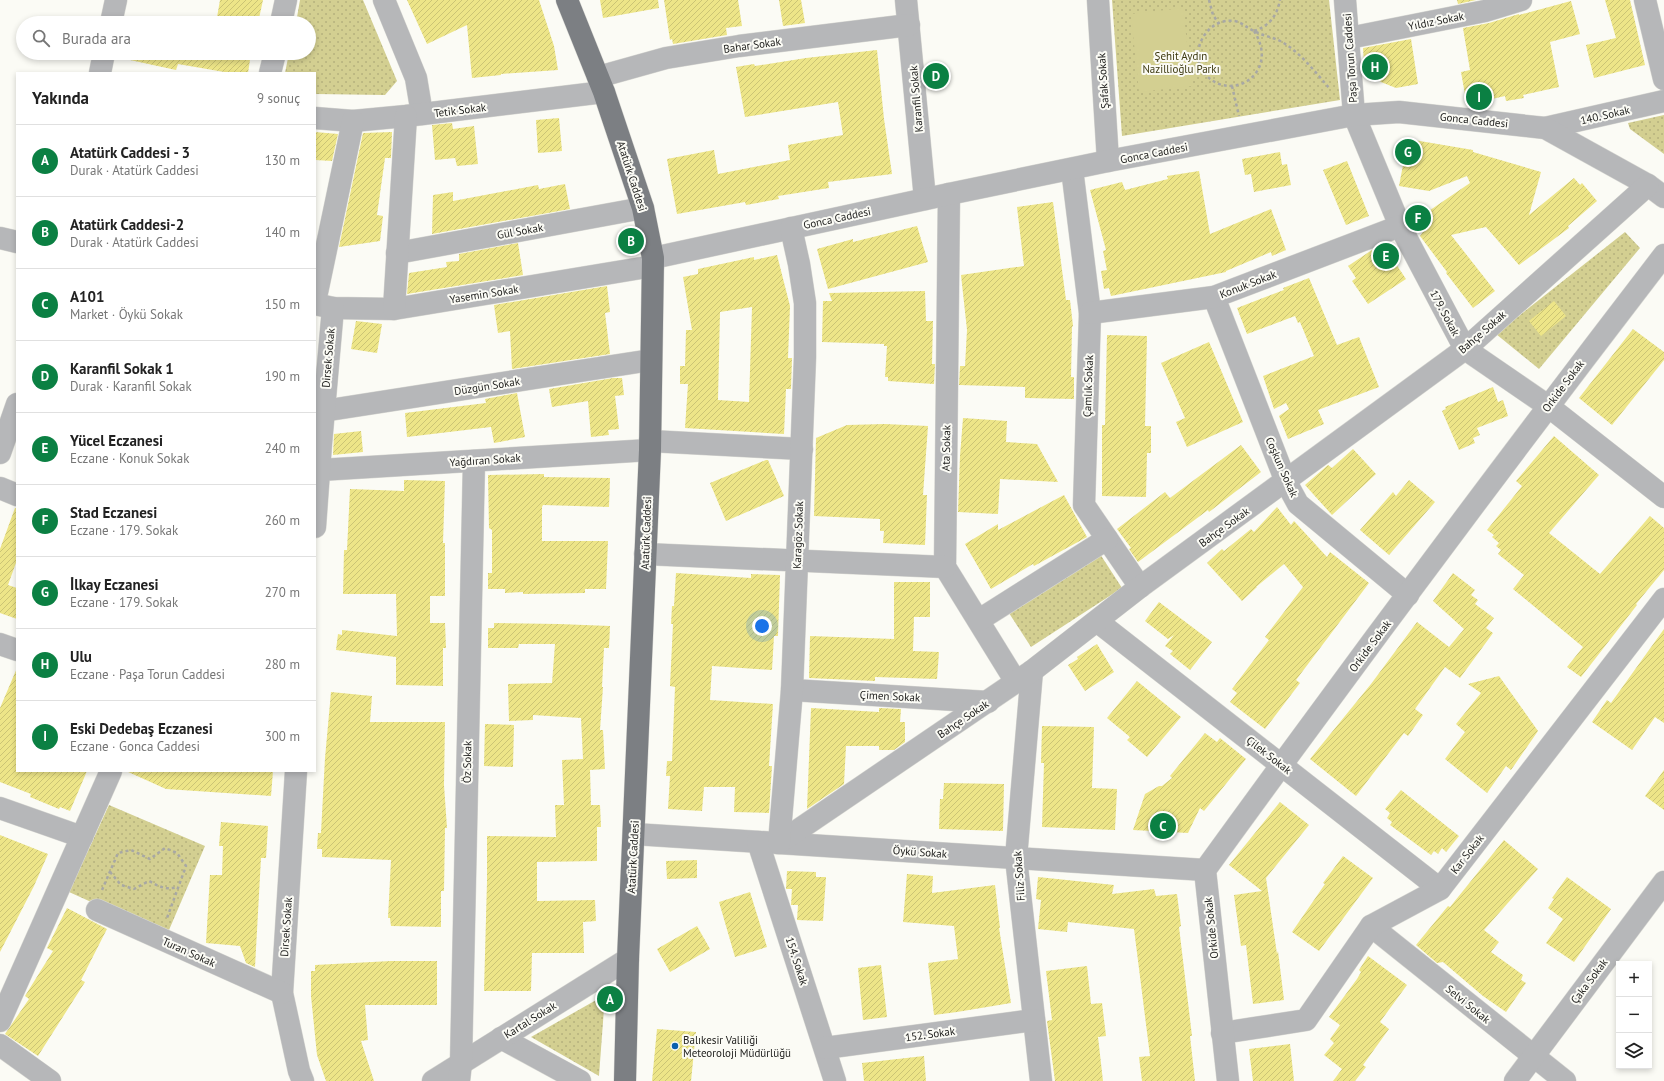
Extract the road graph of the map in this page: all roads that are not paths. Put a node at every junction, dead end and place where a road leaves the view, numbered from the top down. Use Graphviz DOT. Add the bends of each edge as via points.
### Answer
graph roads {
  1 [pos="116,0"];
  2 [pos="286,0"];
  3 [pos="384,0"];
  4 [pos="567,0"];
  5 [pos="906,0"];
  6 [pos="1098,0"];
  7 [pos="1345,0"];
  8 [pos="1522,0"];
  9 [pos="1645,0"];
  10 [pos="113,16"];
  11 [pos="283,16"];
  12 [pos="909,25"];
  13 [pos="1349,38"];
  14 [pos="103,60"];
  15 [pos="273,60"];
  16 [pos="100,72"];
  17 [pos="270,72"];
  18 [pos="1664,79"];
  19 [pos="601,85"];
  20 [pos="1664,101"];
  21 [pos="414,115"];
  22 [pos="1354,115"];
  23 [pos="316,118"];
  24 [pos="353,121"];
  25 [pos="1545,128"];
  26 [pos="1108,161"];
  27 [pos="1072,169"];
  28 [pos="1656,191"];
  29 [pos="949,194"];
  30 [pos="925,199"];
  31 [pos="643,208"];
  32 [pos="1400,226"];
  33 [pos="791,228"];
  34 [pos="0,238"];
  35 [pos="16,242"];
  36 [pos="397,253"];
  37 [pos="1664,255"];
  38 [pos="653,262"];
  39 [pos="1214,297"];
  40 [pos="321,305"];
  41 [pos="394,309"];
  42 [pos="1090,313"];
  43 [pos="1465,349"];
  44 [pos="651,360"];
  45 [pos="1548,406"];
  46 [pos="16,407"];
  47 [pos="323,411"];
  48 [pos="318,443"];
  49 [pos="650,445"];
  50 [pos="802,449"];
  51 [pos="0,453"];
  52 [pos="474,461"];
  53 [pos="320,470"];
  54 [pos="1286,482"];
  55 [pos="0,488"];
  56 [pos="16,495"];
  57 [pos="1664,497"];
  58 [pos="316,516"];
  59 [pos="1106,538"];
  60 [pos="645,554"];
  61 [pos="797,561"];
  62 [pos="945,567"];
  63 [pos="1140,587"];
  64 [pos="1408,595"];
  65 [pos="1664,599"];
  66 [pos="979,620"];
  67 [pos="1098,622"];
  68 [pos="0,644"];
  69 [pos="16,650"];
  70 [pos="1024,677"];
  71 [pos="792,690"];
  72 [pos="988,702"];
  73 [pos="1281,765"];
  74 [pos="111,772"];
  75 [pos="296,772"];
  76 [pos="0,808"];
  77 [pos="634,834"];
  78 [pos="82,837"];
  79 [pos="758,842"];
  80 [pos="779,843"];
  81 [pos="1016,858"];
  82 [pos="1206,870"];
  83 [pos="1662,888"];
  84 [pos="1440,889"];
  85 [pos="99,901"];
  86 [pos="1371,926"];
  87 [pos="628,958"];
  88 [pos="282,993"];
  89 [pos="1034,1020"];
  90 [pos="0,1021"];
  91 [pos="1222,1033"];
  92 [pos="500,1038"];
  93 [pos="0,1045"];
  94 [pos="825,1048"];
  95 [pos="1533,1056"];
  96 [pos="460,1072"];
  97 [pos="50,1081"];
  98 [pos="303,1081"];
  99 [pos="433,1081"];
  100 [pos="580,1081"];
  101 [pos="625,1081"];
  102 [pos="835,1081"];
  103 [pos="1041,1081"];
  104 [pos="1228,1081"];
  105 [pos="1515,1081"];
  106 [pos="1565,1081"];
  1 -- 10 [label="street"];
  2 -- 11 [label="street"];
  3 -- 21 [label="street" via="416,78"];
  4 -- 19 [label="main road, Atatürk Caddesi"];
  5 -- 12 [label="street, Karanfil Sokak"];
  6 -- 26 [label="street, Şafak Sokak"];
  7 -- 13 [label="street, Paşa Torun Caddesi"];
  8 -- 13 [label="street, Yıldız Sokak" via="1485,11"];
  9 -- 18 [label="street"];
  12 -- 19 [label="street, Bahar Sokak" via="739,46 666,58"];
  12 -- 30 [label="street, Karanfil Sokak"];
  13 -- 22 [label="street, Paşa Torun Caddesi"];
  14 -- 16 [label="street"];
  15 -- 17 [label="street"];
  19 -- 21 [label="street, Tetik Sokak"];
  19 -- 31 [label="main road, Atatürk Caddesi"];
  20 -- 25 [label="street, 140. Sokak"];
  21 -- 24 [label="street, Tetik Sokak"];
  21 -- 36 [label="street"];
  22 -- 25 [label="street, Gonca Caddesi" via="1399,112"];
  22 -- 26 [label="street, Gonca Caddesi"];
  22 -- 32 [label="street, 179. Sokak"];
  23 -- 24 [label="street, Tetik Sokak"];
  24 -- 40 [label="street, Dirsek Sokak"];
  25 -- 28 [label="street, Gonca Caddesi"];
  26 -- 27 [label="street, Gonca Caddesi"];
  27 -- 29 [label="street, Gonca Caddesi"];
  27 -- 42 [label="street, Çamlık Sokak"];
  28 -- 43 [label="street, Bahçe Sokak"];
  29 -- 30 [label="street, Gonca Caddesi"];
  29 -- 62 [label="street, Ata Sokak"];
  30 -- 33 [label="street, Gonca Caddesi"];
  31 -- 36 [label="street, Gül Sokak"];
  31 -- 38 [label="main road, Atatürk Caddesi"];
  32 -- 39 [label="street, Konuk Sokak"];
  32 -- 43 [label="street, 179. Sokak"];
  33 -- 38 [label="street, Gonca Caddesi"];
  33 -- 50 [label="street, Karagöz Sokak" via="805,303"];
  34 -- 35 [label="street"];
  36 -- 41 [label="street"];
  37 -- 45 [label="street, Orkide Sokak"];
  38 -- 41 [label="street, Yasemin Sokak"];
  38 -- 44 [label="main road, Atatürk Caddesi"];
  39 -- 42 [label="street, Konuk Sokak"];
  39 -- 54 [label="street, Coşkun Sokak"];
  40 -- 41 [label="street, Yasemin Sokak"];
  40 -- 47 [label="street, Dirsek Sokak"];
  42 -- 59 [label="street, Çamlık Sokak" via="1084,505"];
  43 -- 45 [label="street, 179. Sokak"];
  43 -- 54 [label="street, Bahçe Sokak"];
  44 -- 47 [label="street, Düzgün Sokak"];
  44 -- 49 [label="main road, Atatürk Caddesi"];
  45 -- 57 [label="street, 179. Sokak"];
  45 -- 64 [label="street, Orkide Sokak"];
  46 -- 51 [label="street"];
  47 -- 48 [label="street, Dirsek Sokak"];
  48 -- 53 [label="street, Dirsek Sokak"];
  49 -- 50 [label="street, Yağdıran Sokak"];
  49 -- 52 [label="street, Yağdıran Sokak"];
  49 -- 60 [label="main road, Atatürk Caddesi"];
  50 -- 61 [label="street, Karagöz Sokak"];
  52 -- 53 [label="street, Yağdıran Sokak"];
  52 -- 96 [label="street, Öz Sokak"];
  53 -- 58 [label="street, Dirsek Sokak"];
  54 -- 63 [label="street, Bahçe Sokak"];
  54 -- 64 [label="street, Coşkun Sokak" via="1298,504"];
  55 -- 56 [label="street"];
  59 -- 63 [label="street, Çamlık Sokak"];
  59 -- 66 [label="street"];
  60 -- 61 [label="street"];
  60 -- 77 [label="main road, Atatürk Caddesi"];
  61 -- 62 [label="street"];
  61 -- 71 [label="street, Karagöz Sokak"];
  62 -- 66 [label="street"];
  63 -- 67 [label="street, Bahçe Sokak"];
  64 -- 73 [label="street, Orkide Sokak"];
  65 -- 84 [label="street, Kar Sokak"];
  66 -- 70 [label="street"];
  67 -- 70 [label="street, Bahçe Sokak"];
  67 -- 73 [label="street, Çilek Sokak"];
  68 -- 69 [label="street"];
  70 -- 72 [label="street, Bahçe Sokak"];
  70 -- 81 [label="street, Filiz Sokak"];
  71 -- 72 [label="street, Çimen Sokak"];
  71 -- 80 [label="street, Karagöz Sokak"];
  72 -- 80 [label="street, Bahçe Sokak"];
  73 -- 82 [label="street, Orkide Sokak"];
  73 -- 84 [label="street, Çilek Sokak"];
  74 -- 78 [label="street"];
  75 -- 88 [label="street, Dirsek Sokak"];
  76 -- 78 [label="street"];
  77 -- 79 [label="street, Öykü Sokak"];
  77 -- 87 [label="main road, Atatürk Caddesi"];
  78 -- 90 [label="street"];
  79 -- 80 [label="street, Öykü Sokak"];
  79 -- 94 [label="street, 154. Sokak"];
  80 -- 81 [label="street, Öykü Sokak"];
  81 -- 82 [label="street, Öykü Sokak"];
  81 -- 89 [label="street, Filiz Sokak"];
  82 -- 91 [label="street, Orkide Sokak"];
  83 -- 95 [label="street, Çaka Sokak"];
  84 -- 86 [label="street, Kar Sokak"];
  85 -- 88 [label="street, Turan Sokak" via="157,937"];
  86 -- 91 [label="street, Kar Sokak" via="1306,1020"];
  86 -- 95 [label="street, Selvi Sokak"];
  87 -- 92 [label="street, Kartal Sokak"];
  87 -- 101 [label="main road, Atatürk Caddesi"];
  88 -- 98 [label="street, Dirsek Sokak"];
  89 -- 94 [label="street, 152. Sokak"];
  89 -- 103 [label="street, Filiz Sokak"];
  91 -- 104 [label="street, Orkide Sokak"];
  92 -- 96 [label="street, Kartal Sokak"];
  92 -- 100 [label="street"];
  93 -- 97 [label="street"];
  94 -- 102 [label="street, 154. Sokak"];
  95 -- 105 [label="street, Çaka Sokak"];
  95 -- 106 [label="street, Selvi Sokak"];
  96 -- 99 [label="street, Kartal Sokak"];
}
